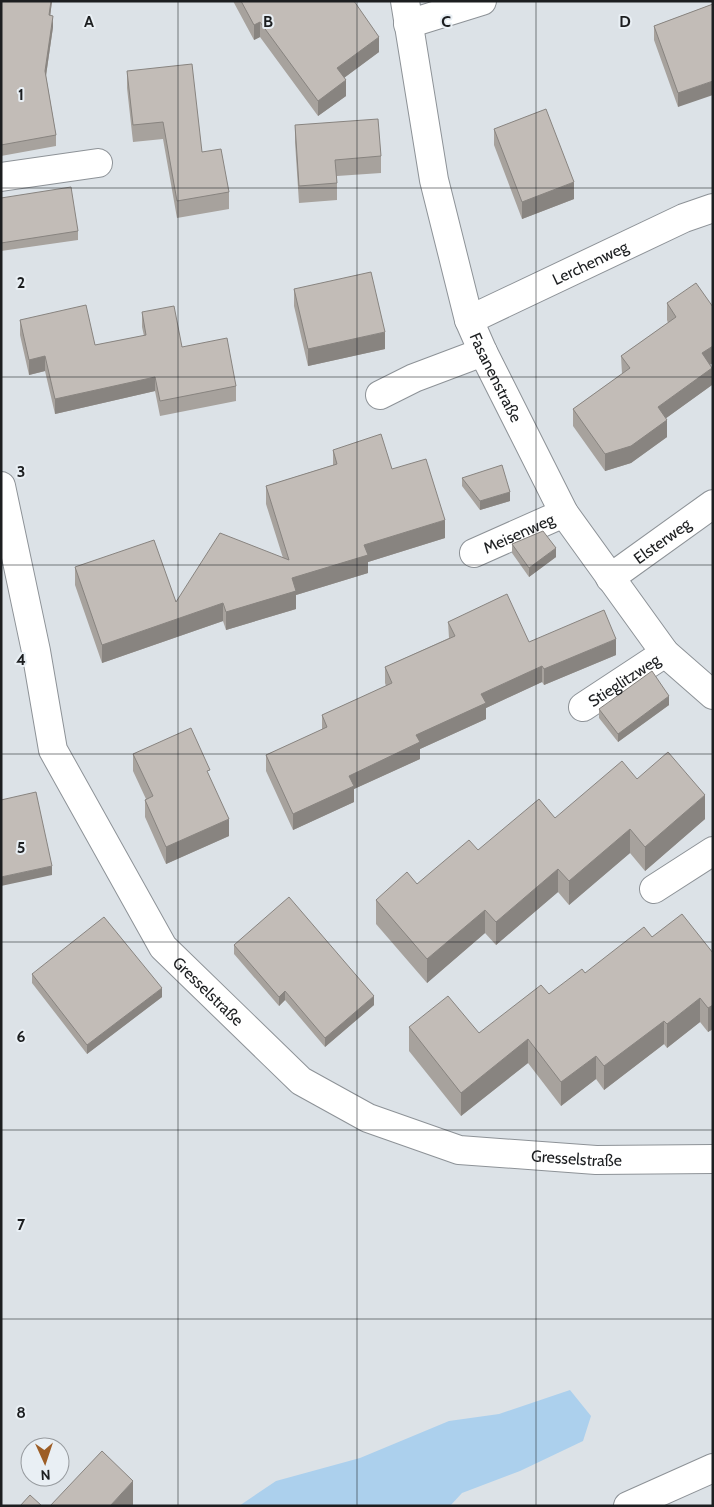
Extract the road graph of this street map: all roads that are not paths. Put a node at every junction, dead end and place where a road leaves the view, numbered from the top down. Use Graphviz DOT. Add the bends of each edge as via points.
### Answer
graph roads {
  1 [pos="482,1"];
  2 [pos="406,12"];
  3 [pos="98,163"];
  4 [pos="1,177"];
  5 [pos="713,208"];
  6 [pos="469,320"];
  7 [pos="483,352"];
  8 [pos="380,395"];
  9 [pos="1,486"];
  10 [pos="713,504"];
  11 [pos="564,512"];
  12 [pos="474,553"];
  13 [pos="610,578"];
  14 [pos="665,653"];
  15 [pos="713,695"];
  16 [pos="583,707"];
  17 [pos="713,850"];
  18 [pos="654,889"];
  19 [pos="713,1159"];
  20 [pos="713,1468"];
  21 [pos="628,1506"];
  1 -- 2 [label="street"];
  2 -- 6 [label="street, Fasanenstraße" via="434,180"];
  3 -- 4 [label="street"];
  5 -- 6 [label="street, Lerchenweg" via="684,218"];
  6 -- 7 [label="street, Fasanenstraße"];
  7 -- 8 [label="street" via="414,378"];
  7 -- 11 [label="street, Fasanenstraße"];
  9 -- 19 [label="street, Gresselstraße" via="36,650 53,750 163,947 301,1082 368,1118 460,1150 596,1160"];
  10 -- 13 [label="street, Elsterweg"];
  11 -- 12 [label="street, Meisenweg"];
  11 -- 13 [label="street, Fasanenstraße"];
  13 -- 14 [label="street, Fasanenstraße"];
  14 -- 15 [label="street, Fasanenstraße"];
  14 -- 16 [label="street, Stieglitzweg"];
  17 -- 18 [label="street"];
  20 -- 21 [label="street"];
}
